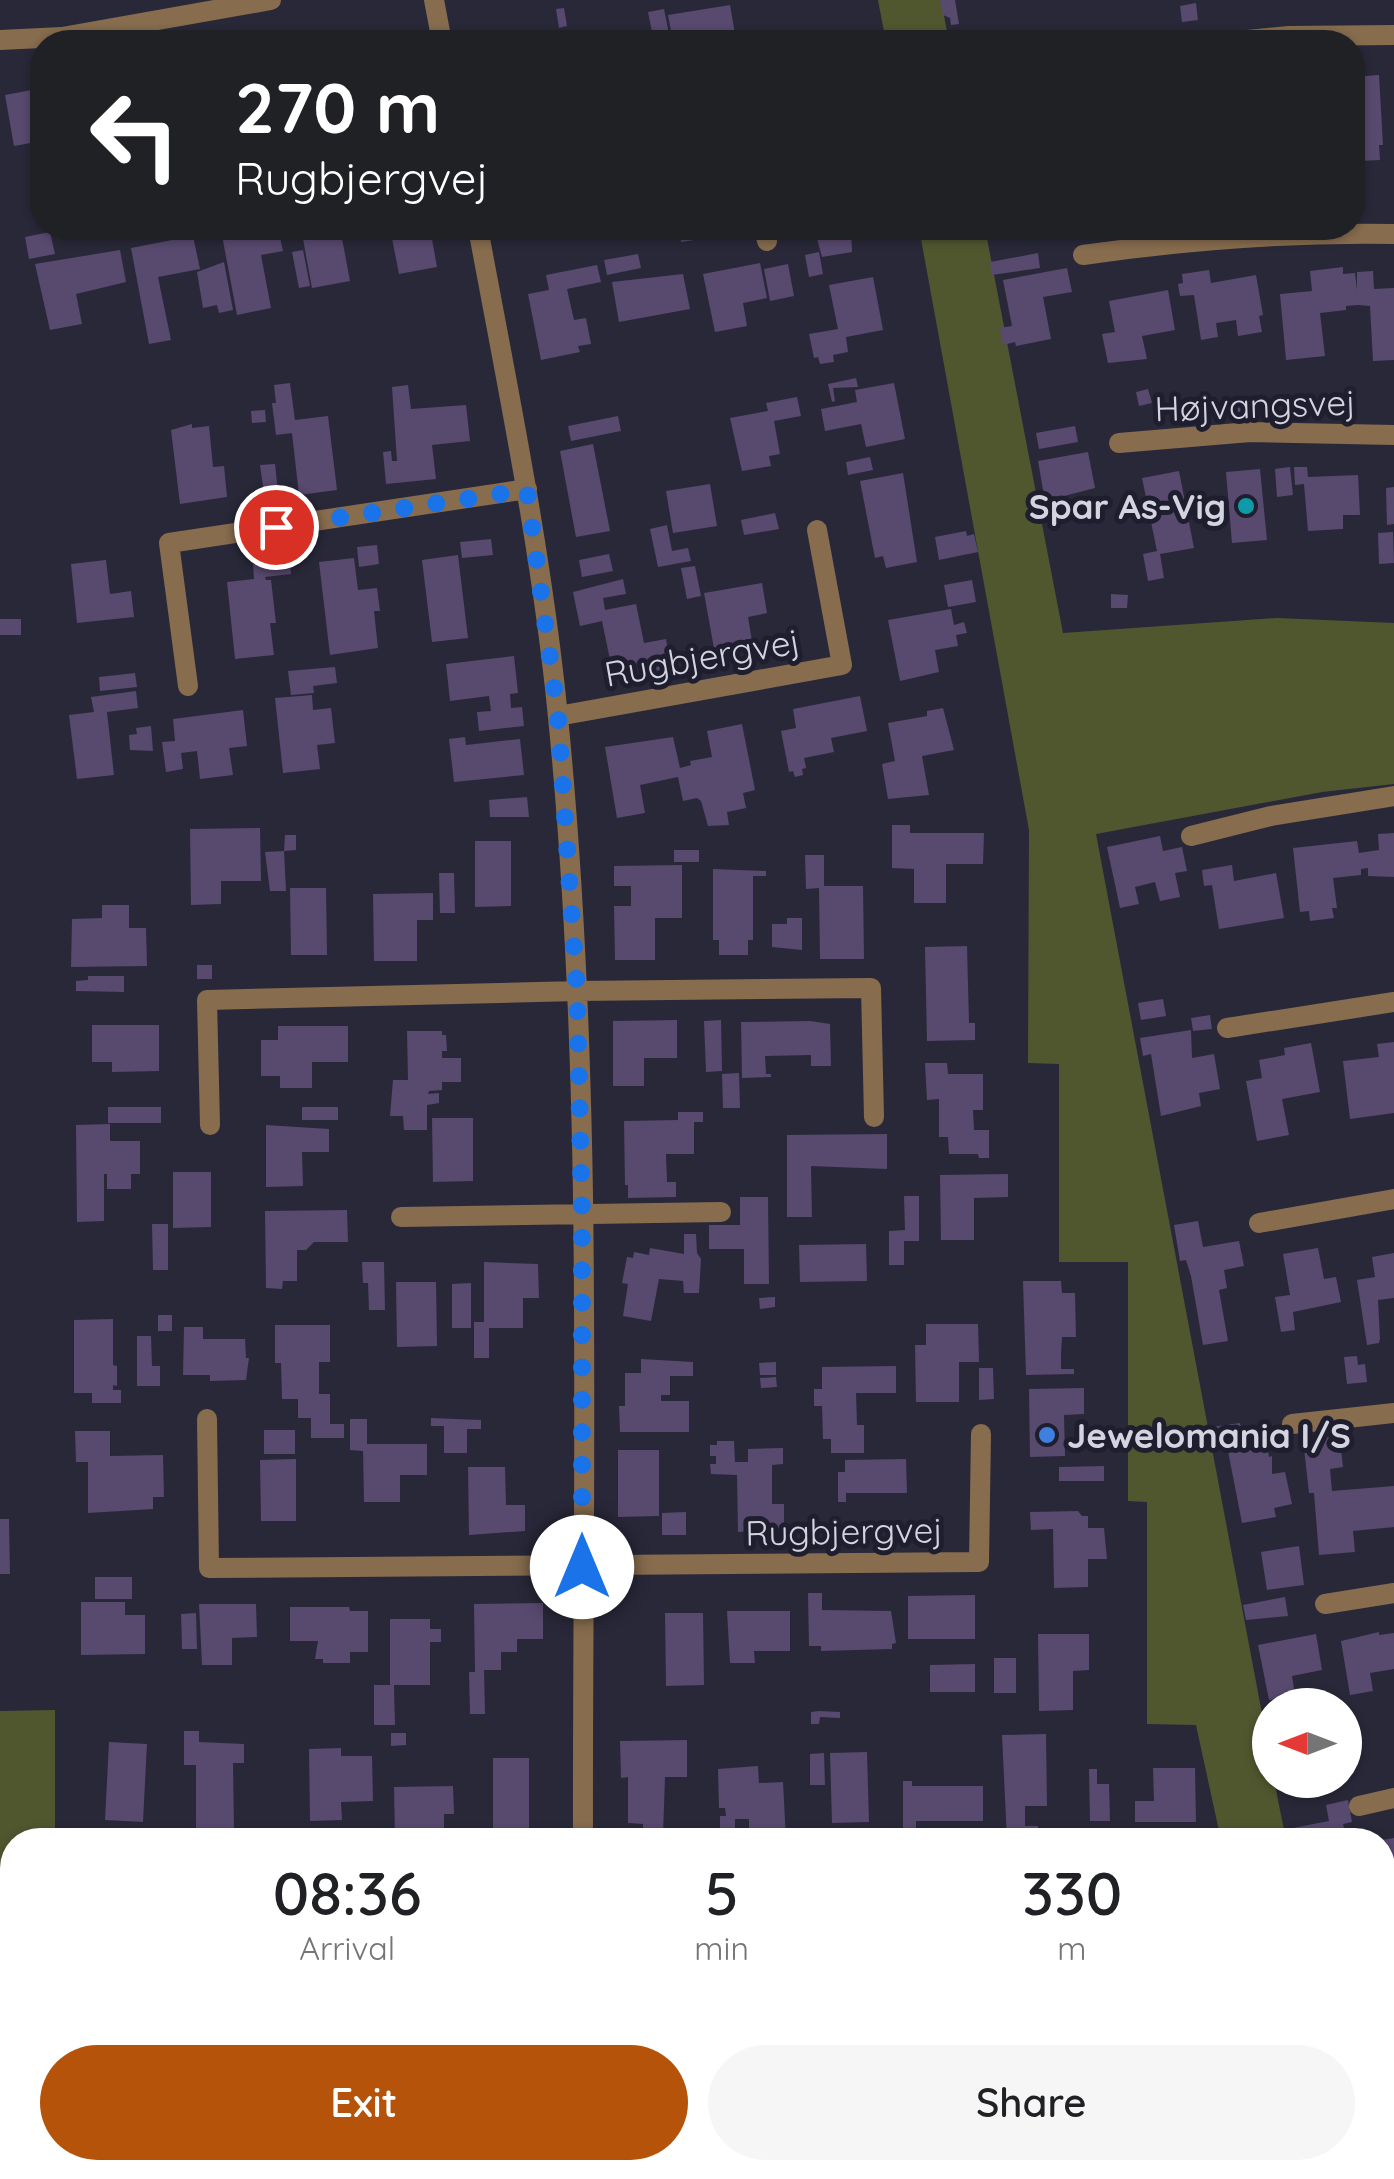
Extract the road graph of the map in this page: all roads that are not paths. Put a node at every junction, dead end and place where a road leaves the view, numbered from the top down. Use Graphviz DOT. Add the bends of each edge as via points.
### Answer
graph roads {
  1 [pos="271,0"];
  2 [pos="434,0"];
  3 [pos="102,30"];
  4 [pos="440,30"];
  5 [pos="1365,35"];
  6 [pos="1394,35"];
  7 [pos="30,39"];
  8 [pos="0,40"];
  9 [pos="1365,233"];
  10 [pos="1394,234"];
  11 [pos="480,240"];
  12 [pos="1188,240"];
  13 [pos="1083,255"];
  14 [pos="1394,435"];
  15 [pos="1118,443"];
  16 [pos="527,490"];
  17 [pos="817,530"];
  18 [pos="188,686"];
  19 [pos="558,716"];
  20 [pos="1394,796"];
  21 [pos="1190,836"];
  22 [pos="577,990"];
  23 [pos="1394,1002"];
  24 [pos="1226,1028"];
  25 [pos="874,1117"];
  26 [pos="210,1126"];
  27 [pos="1394,1199"];
  28 [pos="720,1212"];
  29 [pos="582,1214"];
  30 [pos="401,1217"];
  31 [pos="1259,1223"];
  32 [pos="1394,1413"];
  33 [pos="207,1419"];
  34 [pos="1292,1424"];
  35 [pos="981,1434"];
  36 [pos="582,1567"];
  37 [pos="1394,1593"];
  38 [pos="1324,1604"];
  39 [pos="1394,1798"];
  40 [pos="1359,1806"];
  41 [pos="583,1828"];
  1 -- 3 [label="street"];
  2 -- 4 [label="street"];
  5 -- 6 [label="street"];
  7 -- 8 [label="street"];
  9 -- 10 [label="street"];
  11 -- 16 [label="street, Rugbjergvej"];
  12 -- 13 [label="street"];
  14 -- 15 [label="street, Højvangsvej" via="1250,432"];
  16 -- 18 [label="street" via="169,543"];
  16 -- 19 [label="street, Rugbjergvej"];
  17 -- 19 [label="street, Rugbjergvej" via="842,664"];
  19 -- 22 [label="street, Rugbjergvej"];
  20 -- 21 [label="street"];
  22 -- 25 [label="street" via="871,988"];
  22 -- 26 [label="street" via="208,1000"];
  22 -- 29 [label="street, Rugbjergvej"];
  23 -- 24 [label="street"];
  27 -- 31 [label="street"];
  28 -- 29 [label="street"];
  29 -- 30 [label="street"];
  29 -- 36 [label="street, Rugbjergvej"];
  32 -- 34 [label="street"];
  33 -- 36 [label="street, Rugbjergvej" via="209,1568"];
  35 -- 36 [label="street, Rugbjergvej" via="979,1562"];
  36 -- 41 [label="street, Rugbjergvej"];
  37 -- 38 [label="street"];
  39 -- 40 [label="street"];
}
